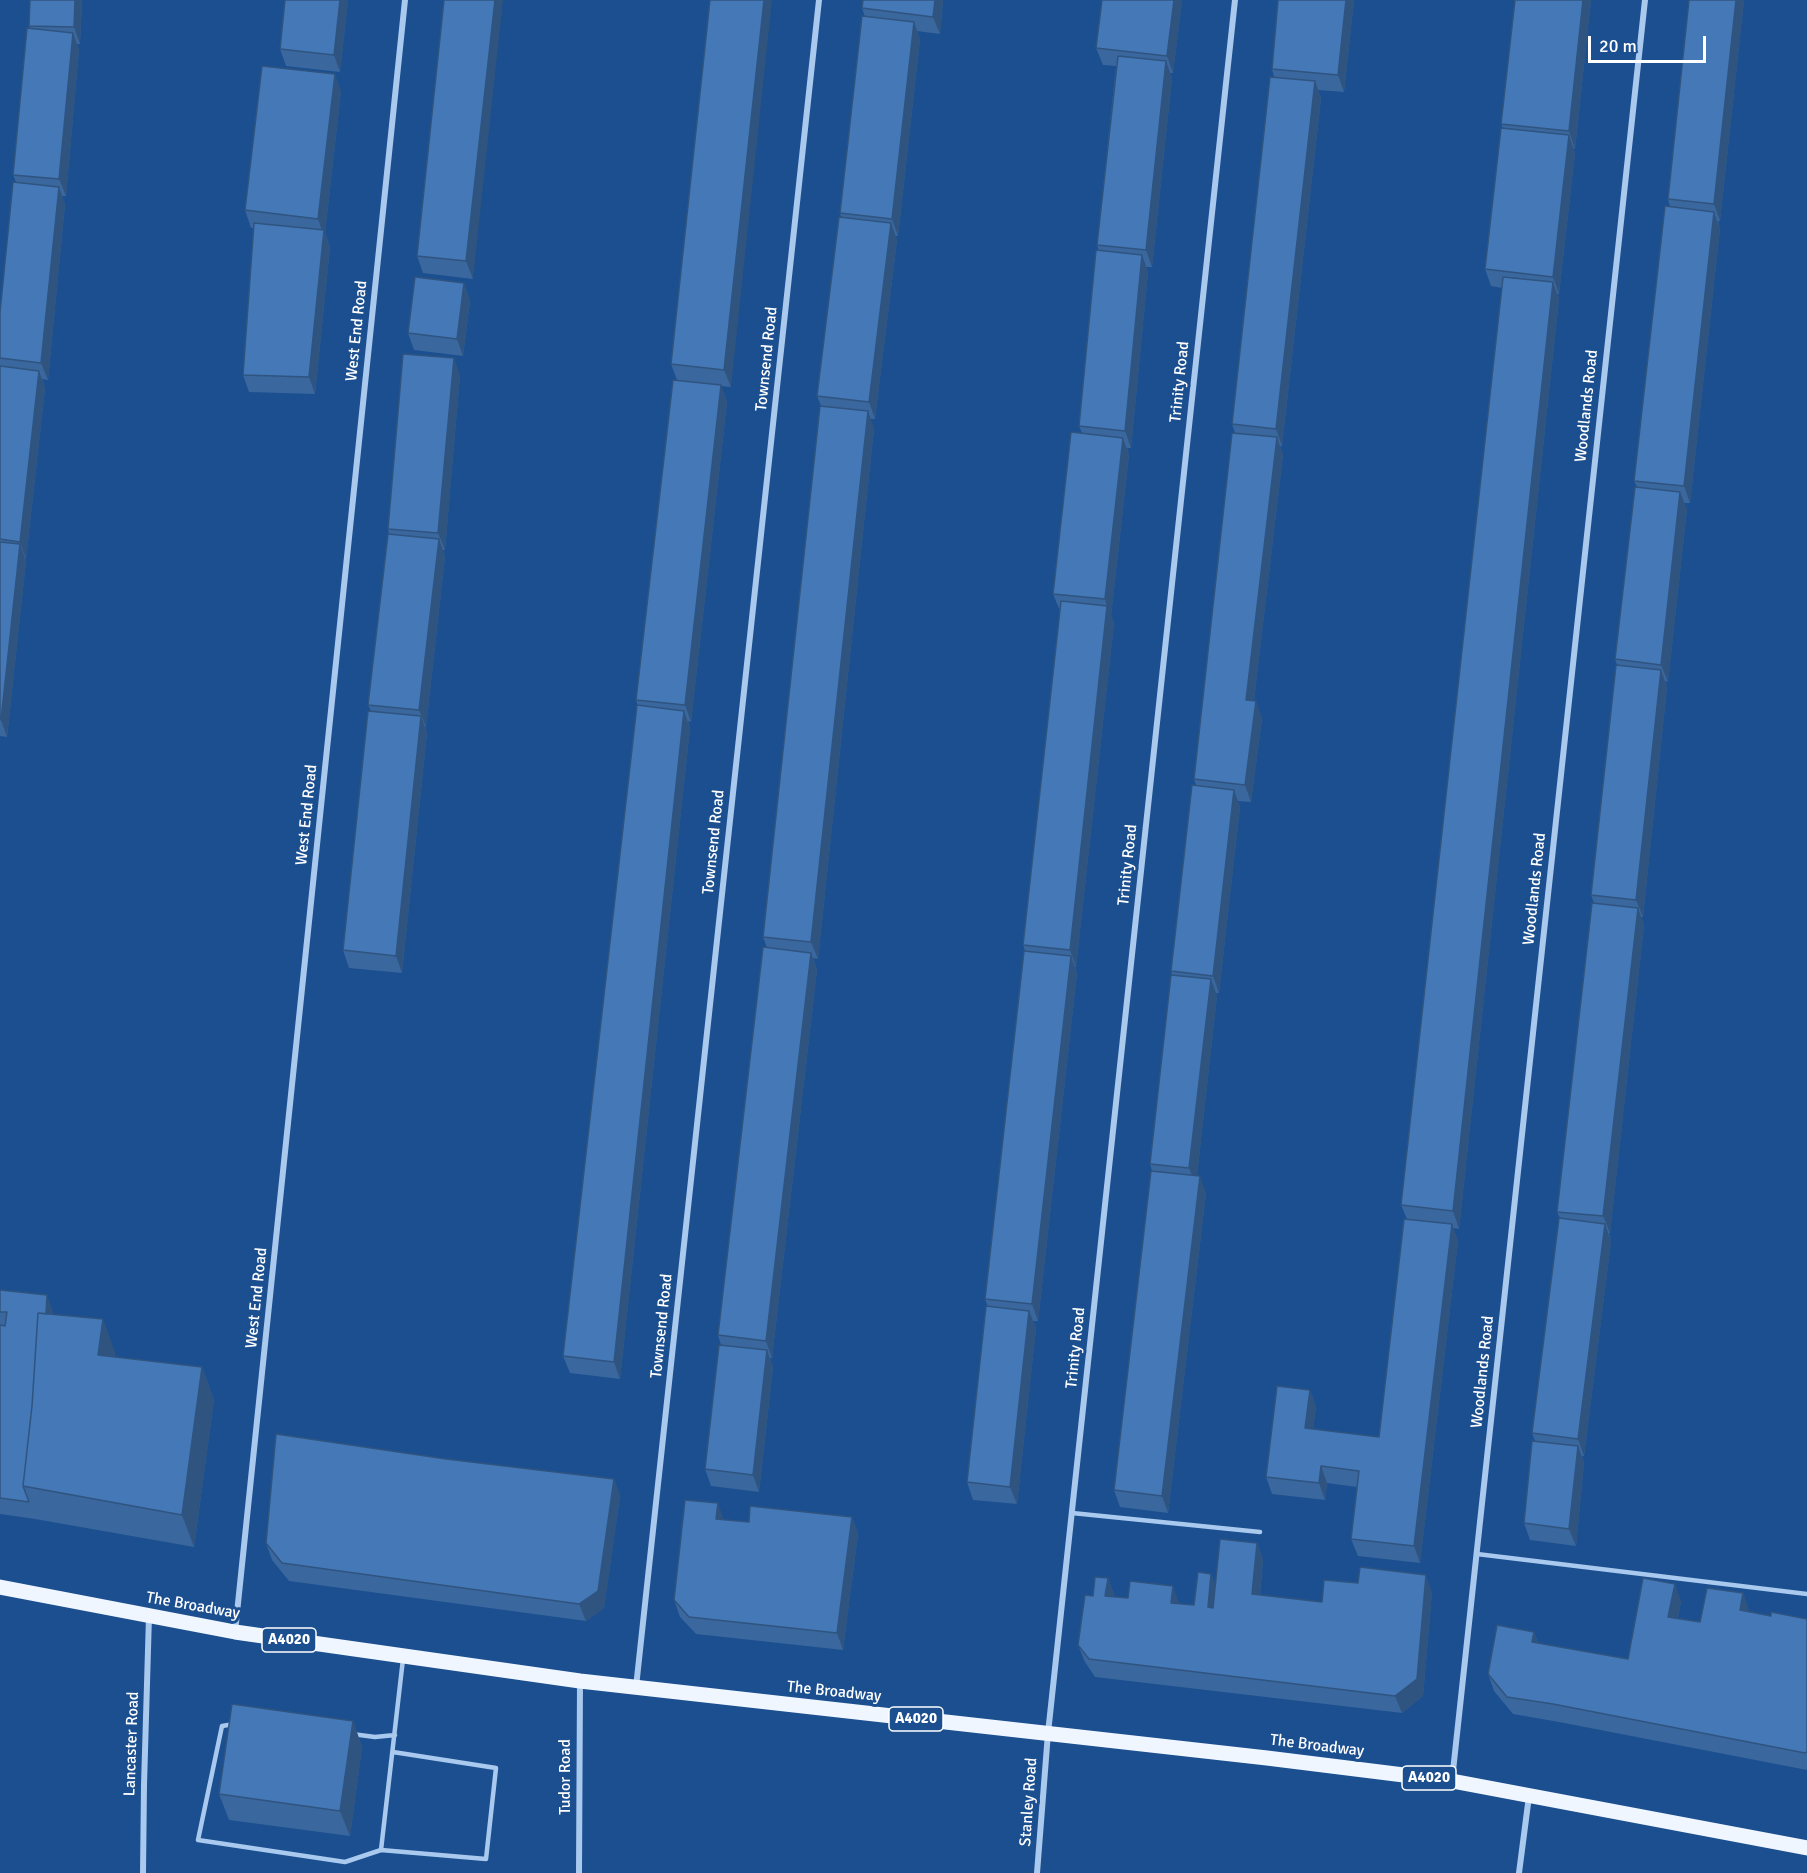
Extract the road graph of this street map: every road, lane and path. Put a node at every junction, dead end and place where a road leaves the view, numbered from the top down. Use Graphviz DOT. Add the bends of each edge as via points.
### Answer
graph roads {
  1 [pos="405,0"];
  2 [pos="819,0"];
  3 [pos="1235,0"];
  4 [pos="1645,0"];
  5 [pos="1072,1513"];
  6 [pos="1260,1532"];
  7 [pos="1477,1554"];
  8 [pos="0,1587"];
  9 [pos="1807,1594"];
  10 [pos="149,1616"];
  11 [pos="235,1632"];
  12 [pos="404,1656"];
  13 [pos="580,1682"];
  14 [pos="636,1688"];
  15 [pos="238,1723"];
  16 [pos="1048,1733"];
  17 [pos="351,1734"];
  18 [pos="395,1735"];
  19 [pos="393,1752"];
  20 [pos="1452,1781"];
  21 [pos="1529,1796"];
  22 [pos="1807,1848"];
  23 [pos="381,1850"];
  24 [pos="143,1873"];
  25 [pos="579,1873"];
  26 [pos="1037,1873"];
  27 [pos="1519,1873"];
  1 -- 11 [label="street, West End Road"];
  2 -- 14 [label="street, Townsend Road"];
  3 -- 5 [label="street, Trinity Road"];
  4 -- 7 [label="street, Woodlands Road"];
  5 -- 6 [label="lane"];
  5 -- 16 [label="street, Trinity Road"];
  7 -- 9 [label="lane"];
  7 -- 20 [label="street, Woodlands Road"];
  8 -- 10 [label="main road, The Broadway / A4020"];
  10 -- 11 [label="main road, The Broadway / A4020"];
  10 -- 24 [label="street, Lancaster Road"];
  11 -- 12 [label="main road, The Broadway / A4020"];
  12 -- 13 [label="main road, The Broadway / A4020"];
  12 -- 18 [label="lane"];
  13 -- 14 [label="main road, The Broadway / A4020"];
  13 -- 25 [label="street, Tudor Road"];
  14 -- 16 [label="main road, The Broadway / A4020"];
  15 -- 23 [label="lane" via="222,1726 198,1840 345,1862"];
  16 -- 20 [label="main road, The Broadway / A4020"];
  16 -- 26 [label="street, Stanley Road"];
  17 -- 18 [label="lane"];
  18 -- 19 [label="lane"];
  19 -- 23 [label="lane"];
  19 -- 23 [label="lane" via="496,1768 486,1859"];
  20 -- 21 [label="main road, The Broadway / A4020"];
  21 -- 22 [label="main road, The Broadway / A4020"];
  21 -- 27 [label="street"];
}
